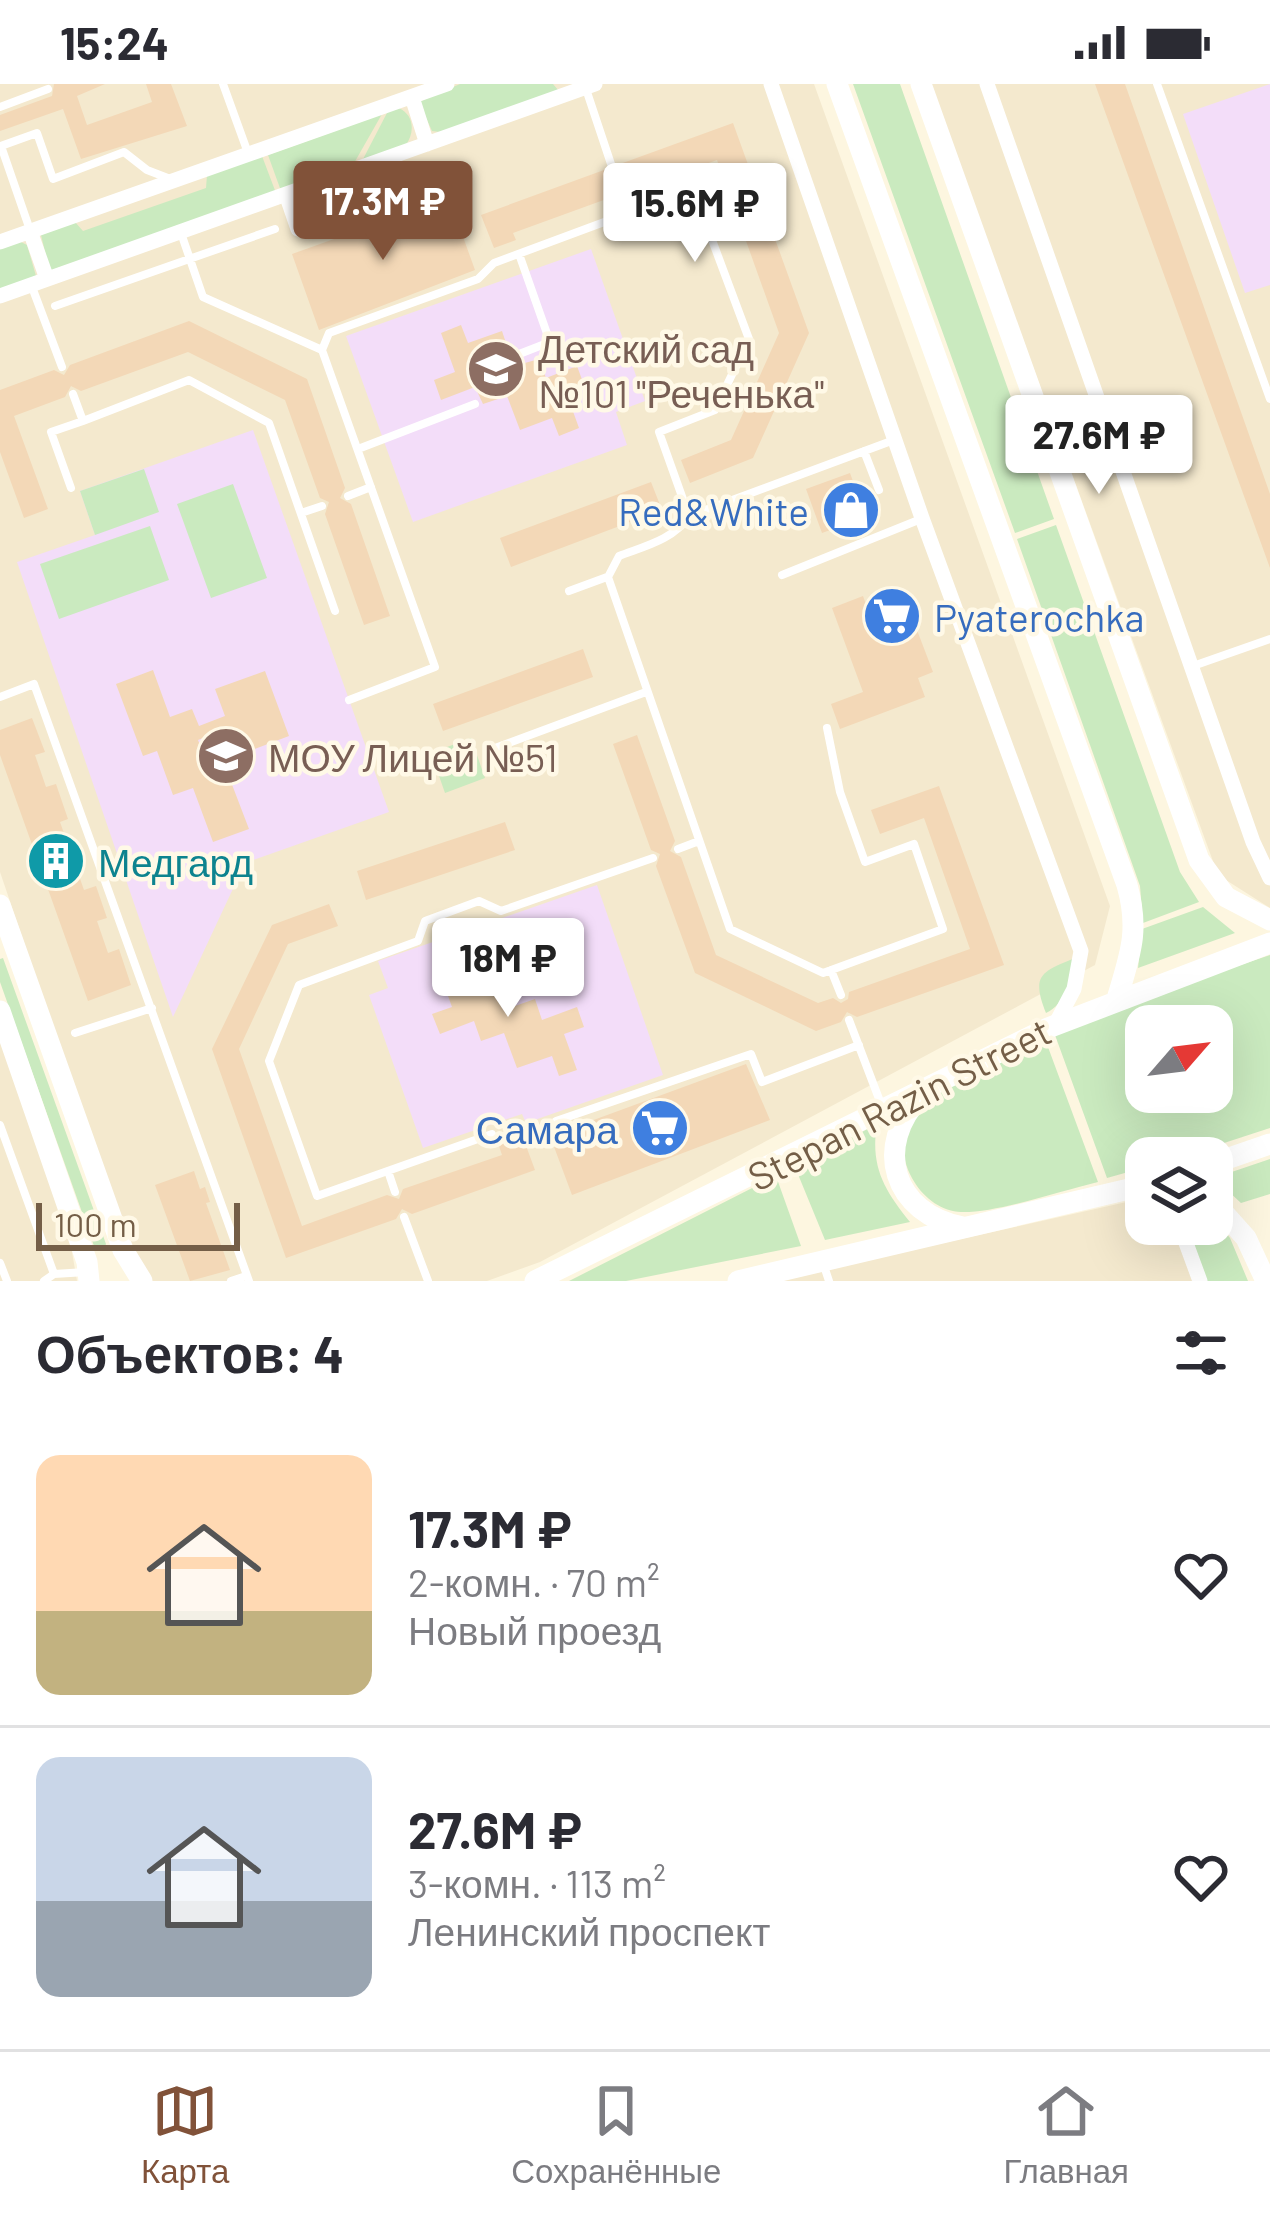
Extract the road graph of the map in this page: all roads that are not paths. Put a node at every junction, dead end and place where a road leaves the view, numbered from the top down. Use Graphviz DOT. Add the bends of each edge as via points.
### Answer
graph roads {
  1 [pos="223,84"];
  2 [pos="447,84"];
  3 [pos="771,84"];
  4 [pos="837,84"];
  5 [pos="921,84"];
  6 [pos="986,84"];
  7 [pos="1157,84"];
  8 [pos="590,86"];
  9 [pos="48,89"];
  10 [pos="410,90"];
  11 [pos="0,107"];
  12 [pos="427,144"];
  13 [pos="0,145"];
  14 [pos="248,154"];
  15 [pos="611,167"];
  16 [pos="174,180"];
  17 [pos="286,194"];
  18 [pos="620,194"];
  19 [pos="628,214"];
  20 [pos="275,229"];
  21 [pos="298,229"];
  22 [pos="30,231"];
  23 [pos="181,232"];
  24 [pos="0,242"];
  25 [pos="519,254"];
  26 [pos="190,259"];
  27 [pos="39,282"];
  28 [pos="0,296"];
  29 [pos="56,306"];
  30 [pos="322,350"];
  31 [pos="491,365"];
  32 [pos="62,368"];
  33 [pos="73,394"];
  34 [pos="1270,399"];
  35 [pos="475,404"];
  36 [pos="83,421"];
  37 [pos="895,439"];
  38 [pos="358,449"];
  39 [pos="865,451"];
  40 [pos="371,487"];
  41 [pos="71,488"];
  42 [pos="879,490"];
  43 [pos="348,496"];
  44 [pos="322,506"];
  45 [pos="301,513"];
  46 [pos="689,516"];
  47 [pos="922,518"];
  48 [pos="782,574"];
  49 [pos="608,578"];
  50 [pos="569,591"];
  51 [pos="335,610"];
  52 [pos="1270,639"];
  53 [pos="1192,667"];
  54 [pos="646,692"];
  55 [pos="0,697"];
  56 [pos="350,700"];
  57 [pos="827,728"];
  58 [pos="495,748"];
  59 [pos="699,841"];
  60 [pos="678,849"];
  61 [pos="653,858"];
  62 [pos="1270,878"];
  63 [pos="0,905"];
  64 [pos="1270,920"];
  65 [pos="1270,944"];
  66 [pos="831,970"];
  67 [pos="841,995"];
  68 [pos="1117,999"];
  69 [pos="152,1008"];
  70 [pos="849,1020"];
  71 [pos="2,1021"];
  72 [pos="1055,1025"];
  73 [pos="75,1033"];
  74 [pos="859,1045"];
  75 [pos="932,1087"];
  76 [pos="883,1111"];
  77 [pos="556,1121"];
  78 [pos="0,1125"];
  79 [pos="492,1134"];
  80 [pos="1270,1144"];
  81 [pos="1233,1157"];
  82 [pos="388,1172"];
  83 [pos="395,1192"];
  84 [pos="1125,1194"];
  85 [pos="404,1216"];
  86 [pos="1233,1223"];
  87 [pos="968,1228"];
  88 [pos="1187,1245"];
  89 [pos="123,1250"];
  90 [pos="0,1263"];
  91 [pos="826,1271"];
  92 [pos="88,1272"];
  93 [pos="54,1274"];
  94 [pos="247,1278"];
  95 [pos="7,1281"];
  96 [pos="44,1281"];
  97 [pos="142,1281"];
  98 [pos="231,1281"];
  99 [pos="428,1281"];
  100 [pos="535,1281"];
  101 [pos="738,1281"];
  102 [pos="1200,1281"];
  103 [pos="1266,1281"];
  1 -- 14 [label="lane"];
  2 -- 10 [label="street"];
  3 -- 37 [label="street"];
  4 -- 68 [label="main road" via="1127,885 1133,944"];
  5 -- 64 [label="main road" via="1199,860 1226,896"];
  6 -- 53 [label="street"];
  7 -- 34 [label="lane"];
  8 -- 12 [label="street"];
  8 -- 15 [label="lane"];
  9 -- 11 [label="lane"];
  10 -- 12 [label="street"];
  10 -- 14 [label="street"];
  12 -- 17 [label="street"];
  13 -- 16 [label="lane" via="37,133 53,179 124,152"];
  13 -- 22 [label="lane"];
  14 -- 16 [label="street"];
  16 -- 22 [label="street"];
  17 -- 21 [label="street"];
  17 -- 23 [label="street"];
  18 -- 19 [label="lane"];
  19 -- 25 [label="lane"];
  19 -- 46 [label="lane" via="693,189 749,339 715,410 659,431"];
  20 -- 26 [label="lane"];
  22 -- 24 [label="street"];
  22 -- 27 [label="street"];
  23 -- 26 [label="lane"];
  23 -- 27 [label="street"];
  25 -- 30 [label="lane" via="478,279 328,333"];
  25 -- 31 [label="lane" via="550,342"];
  26 -- 29 [label="lane"];
  26 -- 30 [label="lane" via="203,297"];
  27 -- 28 [label="street"];
  27 -- 32 [label="lane"];
  30 -- 38 [label="lane"];
  33 -- 36 [label="lane"];
  35 -- 38 [label="lane"];
  36 -- 41 [label="lane" via="51,432"];
  36 -- 45 [label="lane" via="189,380 269,423"];
  37 -- 39 [label="lane"];
  37 -- 47 [label="street"];
  38 -- 40 [label="lane"];
  39 -- 42 [label="lane"];
  39 -- 46 [label="lane"];
  40 -- 43 [label="lane"];
  40 -- 56 [label="lane" via="435,667"];
  44 -- 45 [label="lane"];
  45 -- 51 [label="lane"];
  46 -- 49 [label="lane" via="668,538 619,556"];
  47 -- 48 [label="lane"];
  47 -- 72 [label="street" via="1081,951"];
  49 -- 50 [label="lane"];
  49 -- 54 [label="lane"];
  52 -- 53 [label="lane"];
  53 -- 62 [label="street"];
  54 -- 58 [label="lane"];
  54 -- 59 [label="lane"];
  55 -- 69 [label="lane" via="34,684"];
  57 -- 66 [label="lane" via="865,862 914,844 944,929"];
  59 -- 60 [label="lane"];
  59 -- 66 [label="lane" via="730,928"];
  61 -- 82 [label="lane" via="501,911 479,901 425,920 418,941 299,985 269,1061 316,1196"];
  63 -- 89 [label="main road"];
  65 -- 68 [label="main road, Stepan Razin Street"];
  66 -- 67 [label="lane"];
  68 -- 72 [label="main road, Stepan Razin Street"];
  69 -- 73 [label="lane"];
  69 -- 94 [label="lane"];
  70 -- 74 [label="lane"];
  71 -- 92 [label="main road"];
  72 -- 75 [label="main road, Stepan Razin Street"];
  74 -- 76 [label="lane"];
  74 -- 77 [label="lane" via="762,1082 752,1054"];
  75 -- 76 [label="main road, Stepan Razin Street"];
  75 -- 87 [label="main road" via="908,1109 892,1141 896,1172 921,1211"];
  76 -- 100 [label="main road, Stepan Razin Street"];
  78 -- 93 [label="lane"];
  79 -- 82 [label="lane"];
  80 -- 81 [label="main road"];
  82 -- 83 [label="lane"];
  84 -- 87 [label="main road"];
  85 -- 99 [label="lane"];
  86 -- 103 [label="main road"];
  87 -- 91 [label="main road"];
  88 -- 102 [label="street"];
  89 -- 92 [label="main road"];
  89 -- 97 [label="main road"];
  90 -- 95 [label="lane"];
  91 -- 101 [label="main road"];
  92 -- 93 [label="lane"];
  93 -- 96 [label="lane"];
  94 -- 98 [label="lane"];
}
